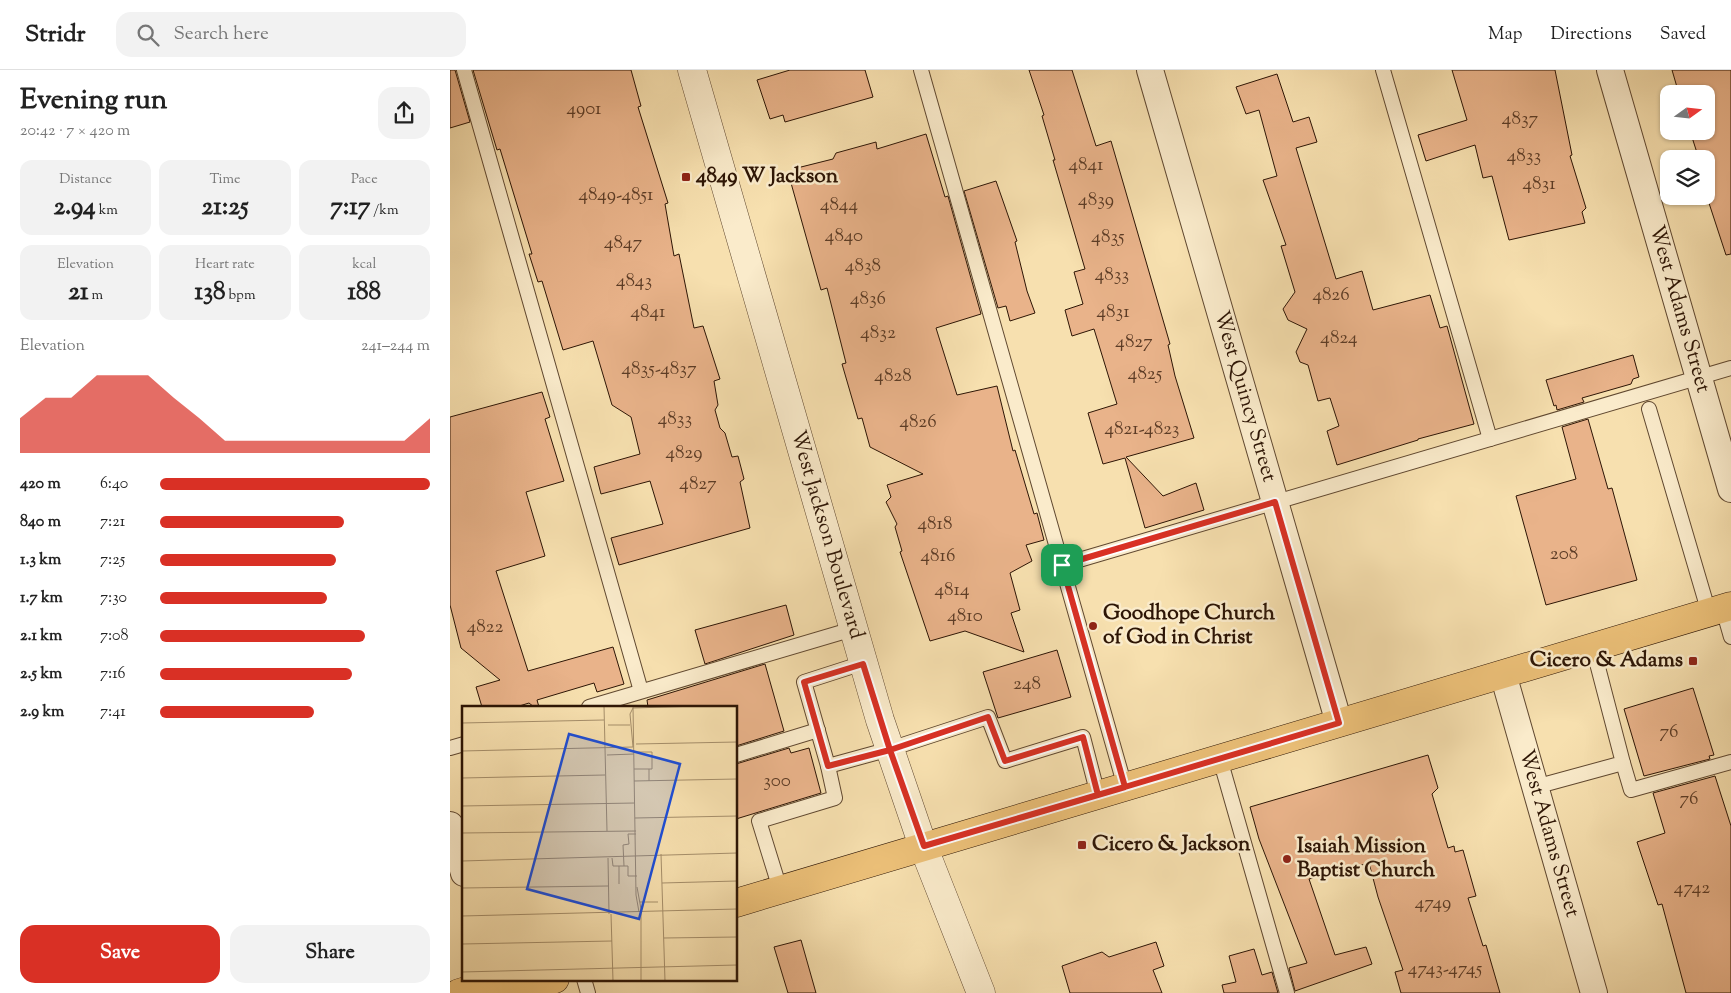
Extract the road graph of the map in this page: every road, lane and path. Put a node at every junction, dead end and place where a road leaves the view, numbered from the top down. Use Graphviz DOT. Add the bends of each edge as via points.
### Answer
graph roads {
  1 [pos="464,70"];
  2 [pos="692,70"];
  3 [pos="921,70"];
  4 [pos="1150,70"];
  5 [pos="1383,70"];
  6 [pos="1610,70"];
  7 [pos="1731,368"];
  8 [pos="1699,378"];
  9 [pos="1649,409"];
  10 [pos="1490,439"];
  11 [pos="1731,489"];
  12 [pos="1275,502"];
  13 [pos="1062,565"];
  14 [pos="1721,609"];
  15 [pos="853,630"];
  16 [pos="1731,637"];
  17 [pos="1592,648"];
  18 [pos="863,664"];
  19 [pos="1503,674"];
  20 [pos="641,691"];
  21 [pos="592,706"];
  22 [pos="1339,723"];
  23 [pos="818,730"];
  24 [pos="890,750"];
  25 [pos="738,754"];
  26 [pos="1220,759"];
  27 [pos="1731,762"];
  28 [pos="1623,763"];
  29 [pos="828,766"];
  30 [pos="1535,786"];
  31 [pos="1125,787"];
  32 [pos="1098,795"];
  33 [pos="450,825"];
  34 [pos="924,846"];
  35 [pos="462,866"];
  36 [pos="780,889"];
  37 [pos="738,902"];
  38 [pos="502,980"];
  39 [pos="506,980"];
  40 [pos="508,980"];
  41 [pos="552,980"];
  42 [pos="584,980"];
  43 [pos="459,993"];
  44 [pos="512,993"];
  45 [pos="588,993"];
  46 [pos="981,993"];
  47 [pos="1287,993"];
  48 [pos="1594,993"];
  1 -- 20 [label="lane"];
  2 -- 15 [label="street, West Jackson Boulevard"];
  3 -- 13 [label="lane"];
  4 -- 12 [label="street, West Quincy Street"];
  5 -- 10 [label="lane"];
  6 -- 8 [label="street, West Adams Street"];
  7 -- 8 [label="lane"];
  8 -- 10 [label="lane"];
  8 -- 11 [label="street, West Adams Street"];
  9 -- 14 [label="lane"];
  10 -- 12 [label="lane"];
  12 -- 13 [label="lane"];
  12 -- 22 [label="street, West Quincy Street"];
  13 -- 31 [label="lane"];
  14 -- 16 [label="lane"];
  14 -- 17 [label="main road"];
  15 -- 18 [label="street, West Jackson Boulevard"];
  15 -- 20 [label="lane"];
  17 -- 19 [label="main road"];
  17 -- 28 [label="lane"];
  18 -- 23 [label="lane" via="804,682"];
  18 -- 24 [label="street, West Jackson Boulevard"];
  19 -- 22 [label="main road"];
  19 -- 30 [label="street, West Adams Street"];
  20 -- 21 [label="lane"];
  22 -- 26 [label="main road"];
  23 -- 25 [label="lane"];
  23 -- 29 [label="lane"];
  24 -- 29 [label="lane"];
  24 -- 32 [label="lane" via="988,717 1005,761 1083,737"];
  24 -- 34 [label="street, West Jackson Boulevard"];
  26 -- 31 [label="main road"];
  26 -- 47 [label="lane"];
  27 -- 28 [label="lane" via="1630,790"];
  28 -- 30 [label="lane"];
  29 -- 36 [label="lane" via="835,798 759,821"];
  30 -- 48 [label="street, West Adams Street"];
  31 -- 32 [label="main road"];
  32 -- 34 [label="main road"];
  33 -- 35 [label="street"];
  34 -- 36 [label="main road"];
  34 -- 46 [label="street, West Jackson Boulevard"];
  36 -- 37 [label="main road"];
  38 -- 43 [label="main road"];
  39 -- 44 [label="street"];
  40 -- 41 [label="main road" via="532,987"];
  42 -- 45 [label="lane"];
}
